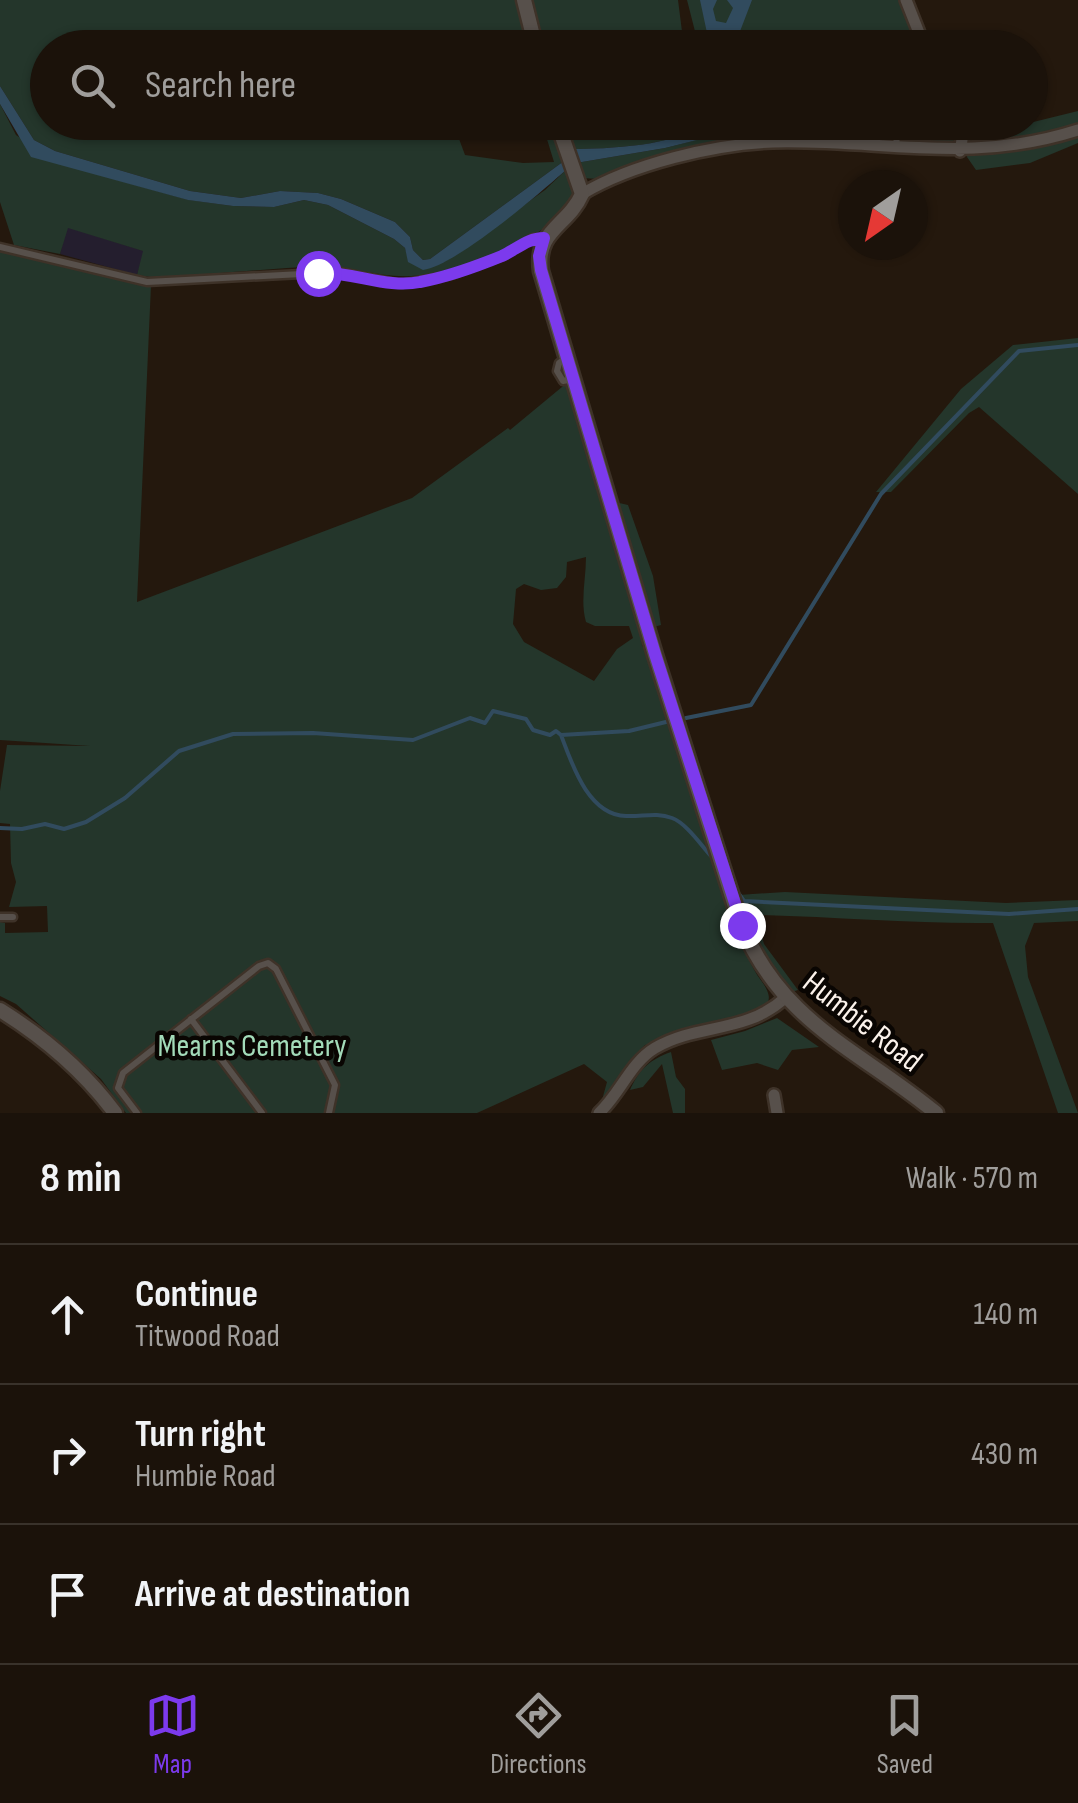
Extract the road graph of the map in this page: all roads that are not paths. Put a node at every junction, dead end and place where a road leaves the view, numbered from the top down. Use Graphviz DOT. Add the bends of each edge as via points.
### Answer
graph roads {
  1 [pos="524,0"];
  2 [pos="906,0"];
  3 [pos="532,30"];
  4 [pos="918,30"];
  5 [pos="1078,130"];
  6 [pos="1048,138"];
  7 [pos="563,140"];
  8 [pos="896,140"];
  9 [pos="962,140"];
  10 [pos="1039,140"];
  11 [pos="896,148"];
  12 [pos="960,151"];
  13 [pos="582,194"];
  14 [pos="544,238"];
  15 [pos="0,247"];
  16 [pos="0,917"];
  17 [pos="13,917"];
  18 [pos="785,998"];
  19 [pos="0,1010"];
  20 [pos="191,1019"];
  21 [pos="774,1096"];
  22 [pos="115,1113"];
  23 [pos="137,1113"];
  24 [pos="262,1113"];
  25 [pos="329,1113"];
  26 [pos="599,1113"];
  27 [pos="777,1113"];
  28 [pos="936,1113"];
  1 -- 3 [label="street"];
  2 -- 4 [label="street"];
  5 -- 6 [label="street"];
  7 -- 13 [label="street"];
  8 -- 11 [label="lane"];
  9 -- 12 [label="street"];
  10 -- 12 [label="street"];
  11 -- 12 [label="street"];
  11 -- 13 [label="street" via="744,145 642,166"];
  13 -- 14 [label="street"];
  14 -- 15 [label="lane" via="451,275 402,284 340,272 147,282"];
  14 -- 18 [label="street, Humbie Road" via="541,270 734,904 760,964"];
  16 -- 17 [label="lane"];
  18 -- 26 [label="street" via="749,1022 655,1048"];
  18 -- 28 [label="street, Humbie Road"];
  19 -- 22 [label="street" via="79,1070"];
  20 -- 23 [label="lane" via="118,1080"];
  20 -- 24 [label="lane"];
  20 -- 25 [label="lane" via="268,963 335,1085"];
  21 -- 27 [label="street"];
}
